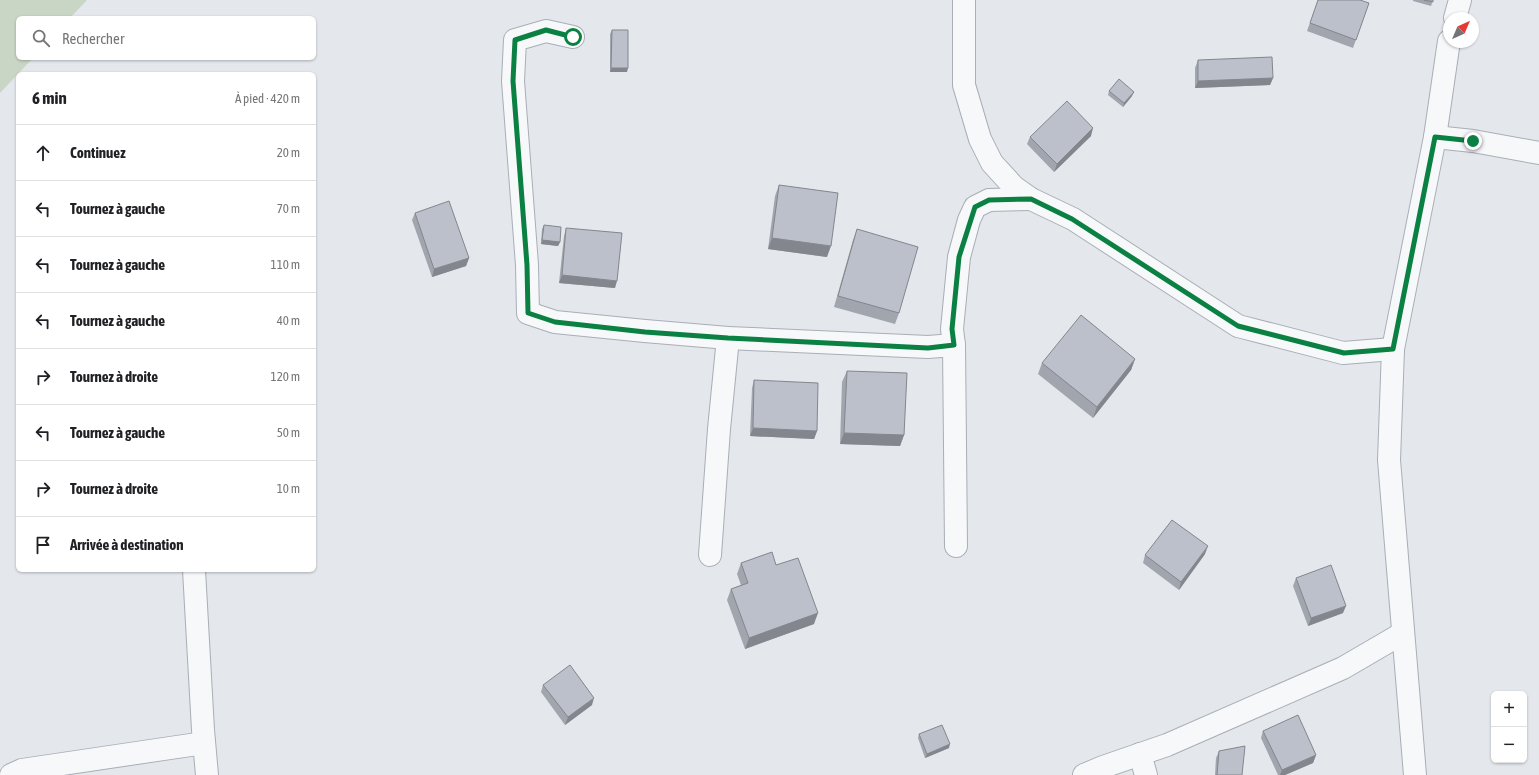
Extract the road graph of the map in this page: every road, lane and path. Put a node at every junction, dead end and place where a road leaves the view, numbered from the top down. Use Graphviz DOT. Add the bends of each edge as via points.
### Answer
graph roads {
  1 [pos="964,0"];
  2 [pos="1460,0"];
  3 [pos="1457,12"];
  4 [pos="573,37"];
  5 [pos="1448,48"];
  6 [pos="1435,137"];
  7 [pos="1539,153"];
  8 [pos="1031,199"];
  9 [pos="728,338"];
  10 [pos="954,345"];
  11 [pos="1393,349"];
  12 [pos="956,546"];
  13 [pos="710,555"];
  14 [pos="194,572"];
  15 [pos="1403,633"];
  16 [pos="204,743"];
  17 [pos="1140,754"];
  18 [pos="10,775"];
  19 [pos="207,775"];
  20 [pos="1084,775"];
  21 [pos="1146,775"];
  22 [pos="1415,775"];
  1 -- 8 [label="street" via="964,85 980,139 992,164 1014,187"];
  2 -- 3 [label="street"];
  4 -- 9 [label="street" via="546,30 515,40 513,81 527,265 528,313 555,322"];
  5 -- 6 [label="street"];
  6 -- 7 [label="street"];
  6 -- 11 [label="street"];
  8 -- 10 [label="street" via="989,200 975,207 959,257 952,329"];
  8 -- 11 [label="street" via="1072,219 1238,326 1344,353"];
  9 -- 10 [label="street" via="928,348"];
  9 -- 13 [label="street"];
  10 -- 12 [label="street"];
  11 -- 15 [label="street" via="1389,460"];
  14 -- 16 [label="street"];
  15 -- 17 [label="street" via="1343,668 1167,745"];
  15 -- 22 [label="street"];
  16 -- 18 [label="street" via="22,770"];
  16 -- 19 [label="street"];
  17 -- 20 [label="street"];
  17 -- 21 [label="street"];
}
